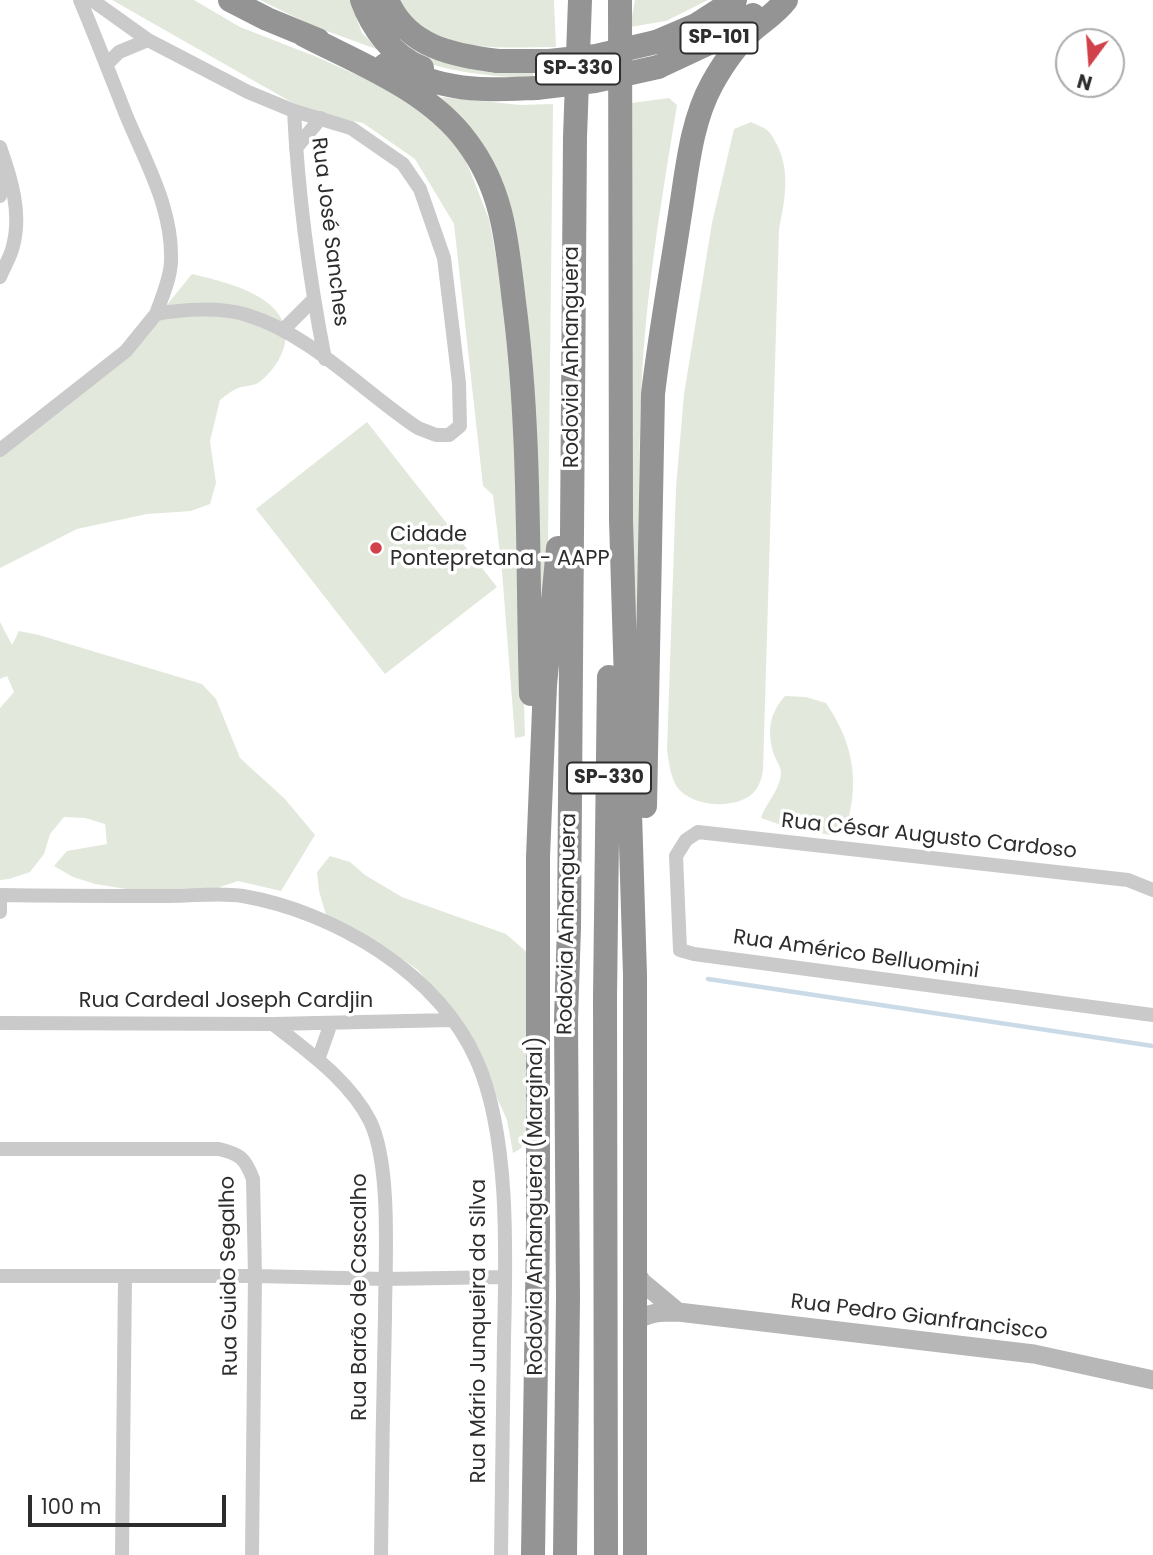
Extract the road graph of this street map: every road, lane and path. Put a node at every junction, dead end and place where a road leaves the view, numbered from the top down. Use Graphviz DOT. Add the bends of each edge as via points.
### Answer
graph roads {
  1 [pos="80,0"];
  2 [pos="92,0"];
  3 [pos="230,0"];
  4 [pos="362,0"];
  5 [pos="387,0"];
  6 [pos="568,0"];
  7 [pos="580,0"];
  8 [pos="735,0"];
  9 [pos="776,0"];
  10 [pos="786,0"];
  11 [pos="619,3"];
  12 [pos="304,35"];
  13 [pos="148,40"];
  14 [pos="657,54"];
  15 [pos="107,64"];
  16 [pos="502,90"];
  17 [pos="294,111"];
  18 [pos="321,118"];
  19 [pos="575,137"];
  20 [pos="296,148"];
  21 [pos="1,149"];
  22 [pos="0,195"];
  23 [pos="0,277"];
  24 [pos="168,280"];
  25 [pos="314,299"];
  26 [pos="186,308"];
  27 [pos="156,314"];
  28 [pos="283,330"];
  29 [pos="573,357"];
  30 [pos="325,359"];
  31 [pos="0,450"];
  32 [pos="698,832"];
  33 [pos="538,857"];
  34 [pos="1153,890"];
  35 [pos="0,895"];
  36 [pos="0,912"];
  37 [pos="635,975"];
  38 [pos="1153,1015"];
  39 [pos="452,1020"];
  40 [pos="0,1023"];
  41 [pos="331,1023"];
  42 [pos="273,1024"];
  43 [pos="318,1060"];
  44 [pos="0,1149"];
  45 [pos="635,1272"];
  46 [pos="0,1276"];
  47 [pos="125,1276"];
  48 [pos="255,1276"];
  49 [pos="505,1277"];
  50 [pos="385,1279"];
  51 [pos="678,1312"];
  52 [pos="635,1322"];
  53 [pos="1153,1380"];
  54 [pos="122,1555"];
  55 [pos="252,1555"];
  56 [pos="381,1555"];
  57 [pos="501,1555"];
  58 [pos="533,1555"];
  59 [pos="565,1555"];
  60 [pos="606,1555"];
  61 [pos="635,1555"];
  1 -- 15 [label="street"];
  2 -- 13 [label="street"];
  3 -- 12 [label="highway"];
  4 -- 16 [label="highway" via="375,30 416,66"];
  5 -- 14 [label="highway, bridge" via="406,28 430,47 464,57 549,61"];
  6 -- 19 [label="highway"];
  7 -- 19 [label="highway, Rodovia Anhanguera / SP-330"];
  8 -- 14 [label="highway"];
  9 -- 14 [label="highway, SP-101" via="718,39"];
  10 -- 37 [label="highway" via="735,49 705,100 691,152 660,339 653,394 645,827"];
  11 -- 37 [label="highway" via="621,520"];
  11 -- 60 [label="highway, Rodovia Anhanguera / SP-330" via="606,122 610,580"];
  12 -- 16 [label="highway" via="426,79"];
  12 -- 33 [label="highway" via="402,87 453,125 477,156 504,221 524,392"];
  13 -- 15 [label="street" via="119,52"];
  13 -- 17 [label="street"];
  14 -- 16 [label="highway, SP-101, bridge" via="594,81"];
  15 -- 24 [label="street" via="164,208 170,238"];
  17 -- 18 [label="street"];
  17 -- 20 [label="street, Rua José Sanches"];
  18 -- 20 [label="street"];
  18 -- 30 [label="street" via="351,128 380,146 403,163 420,188 444,258 460,426 449,436 418,428"];
  19 -- 29 [label="highway, Rodovia Anhanguera / SP-330"];
  20 -- 25 [label="street, Rua José Sanches"];
  21 -- 22 [label="street"];
  21 -- 23 [label="street" via="14,186 16,219 14,245"];
  24 -- 26 [label="street"];
  24 -- 27 [label="street"];
  25 -- 28 [label="street"];
  25 -- 30 [label="street, Rua José Sanches"];
  26 -- 27 [label="street"];
  26 -- 28 [label="street" via="245,314"];
  27 -- 31 [label="street" via="126,351"];
  28 -- 30 [label="street"];
  29 -- 33 [label="highway" via="545,685"];
  29 -- 59 [label="highway, Rodovia Anhanguera / SP-330"];
  32 -- 34 [label="street, Rua César Augusto Cardoso" via="1128,880"];
  32 -- 38 [label="street, Rua Américo Belluomini" via="686,840 677,856 680,950"];
  33 -- 58 [label="highway, Rodovia Anhanguera (Marginal)"];
  35 -- 36 [label="street"];
  35 -- 39 [label="street, Rua Mário Junqueira da Silva" via="254,899 329,921 368,944 422,985"];
  37 -- 45 [label="highway"];
  39 -- 41 [label="street, Rua Cardeal Joseph Cardjin"];
  39 -- 49 [label="street, Rua Mário Junqueira da Silva" via="477,1061 496,1134"];
  40 -- 42 [label="street, Rua Cardeal Joseph Cardjin"];
  41 -- 42 [label="street, Rua Cardeal Joseph Cardjin"];
  41 -- 43 [label="street"];
  42 -- 43 [label="street, Rua Barão de Cascalho"];
  43 -- 50 [label="street, Rua Barão de Cascalho" via="370,1121 379,1148"];
  44 -- 48 [label="street, Rua Guido Segalho" via="219,1149 237,1153 253,1179"];
  45 -- 51 [label="street"];
  45 -- 52 [label="highway"];
  46 -- 47 [label="street"];
  47 -- 48 [label="street"];
  47 -- 54 [label="street"];
  48 -- 50 [label="street"];
  48 -- 55 [label="street, Rua Guido Segalho"];
  49 -- 50 [label="street"];
  49 -- 57 [label="street, Rua Mário Junqueira da Silva"];
  50 -- 56 [label="street, Rua Barão de Cascalho"];
  51 -- 52 [label="street, Rua Pedro Gianfrancisco" via="655,1312"];
  51 -- 53 [label="street, Rua Pedro Gianfrancisco" via="1034,1354"];
  52 -- 61 [label="highway"];
}
